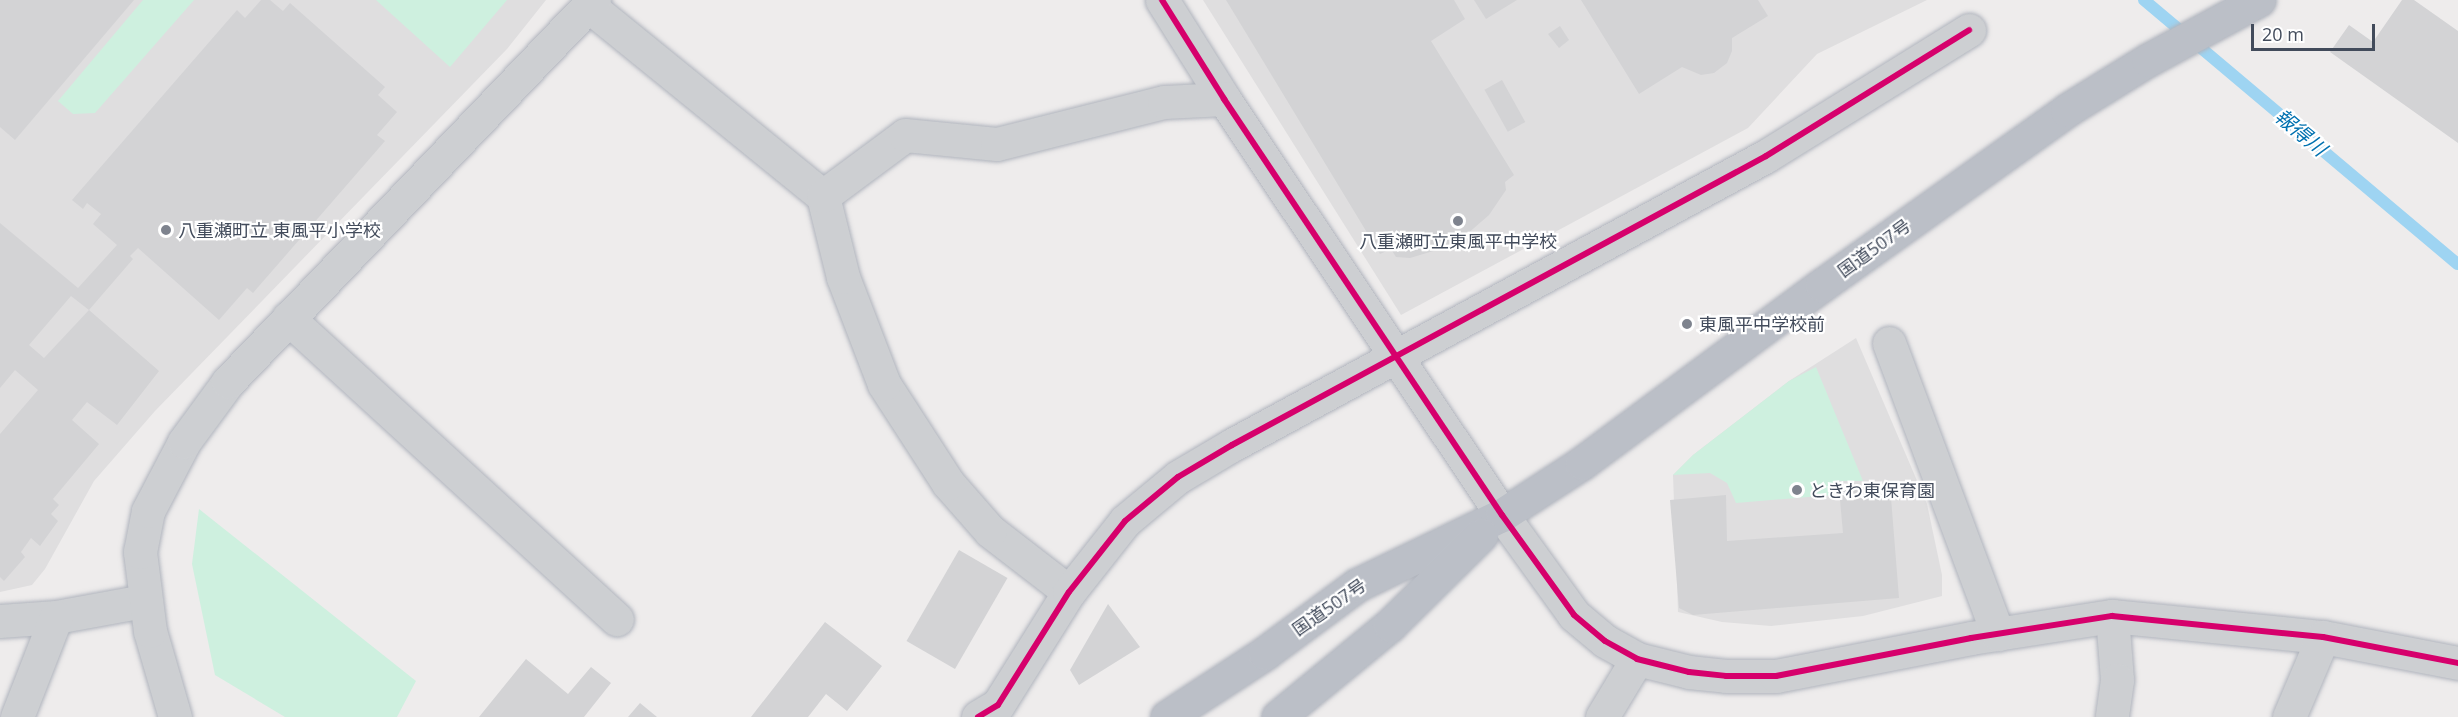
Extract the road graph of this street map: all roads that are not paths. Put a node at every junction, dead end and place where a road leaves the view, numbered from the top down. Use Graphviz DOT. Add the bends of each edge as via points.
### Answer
graph roads {
  1 [pos="1162,0"];
  2 [pos="591,3"];
  3 [pos="2251,4"];
  4 [pos="1969,30"];
  5 [pos="1224,99"];
  6 [pos="823,196"];
  7 [pos="288,318"];
  8 [pos="1889,343"];
  9 [pos="1394,356"];
  10 [pos="1502,515"];
  11 [pos="1069,592"];
  12 [pos="144,601"];
  13 [pos="2112,616"];
  14 [pos="56,617"];
  15 [pos="617,619"];
  16 [pos="0,621"];
  17 [pos="1998,634"];
  18 [pos="2323,637"];
  19 [pos="1637,659"];
  20 [pos="2458,663"];
  21 [pos="988,711"];
  22 [pos="17,717"];
  23 [pos="175,717"];
  24 [pos="1167,717"];
  25 [pos="1278,717"];
  26 [pos="1602,717"];
  27 [pos="2112,717"];
  28 [pos="2289,717"];
  1 -- 5 [label="street"];
  2 -- 6 [label="street"];
  2 -- 7 [label="street"];
  3 -- 10 [label="highway, 国道507号" via="2067,110 1822,285 1612,442"];
  4 -- 9 [label="street" via="1766,156"];
  5 -- 6 [label="street" via="1164,102 997,144 905,135"];
  5 -- 9 [label="street"];
  6 -- 11 [label="street" via="843,277 884,384 948,483 990,531"];
  7 -- 12 [label="street" via="228,382 184,442 158,487 148,511 140,552"];
  7 -- 15 [label="street"];
  8 -- 17 [label="street"];
  9 -- 10 [label="street"];
  9 -- 11 [label="street" via="1178,477 1125,520"];
  10 -- 19 [label="street" via="1574,615 1605,641"];
  10 -- 24 [label="highway, 国道507号" via="1357,585 1265,653"];
  10 -- 25 [label="highway, 国道507号" via="1390,625"];
  11 -- 21 [label="street"];
  12 -- 14 [label="street"];
  12 -- 23 [label="street"];
  13 -- 17 [label="street"];
  13 -- 18 [label="street"];
  13 -- 27 [label="street" via="2117,680"];
  14 -- 16 [label="street"];
  14 -- 22 [label="street"];
  17 -- 19 [label="street" via="1776,676 1689,672"];
  18 -- 20 [label="street"];
  18 -- 28 [label="street"];
  19 -- 26 [label="street"];
}
